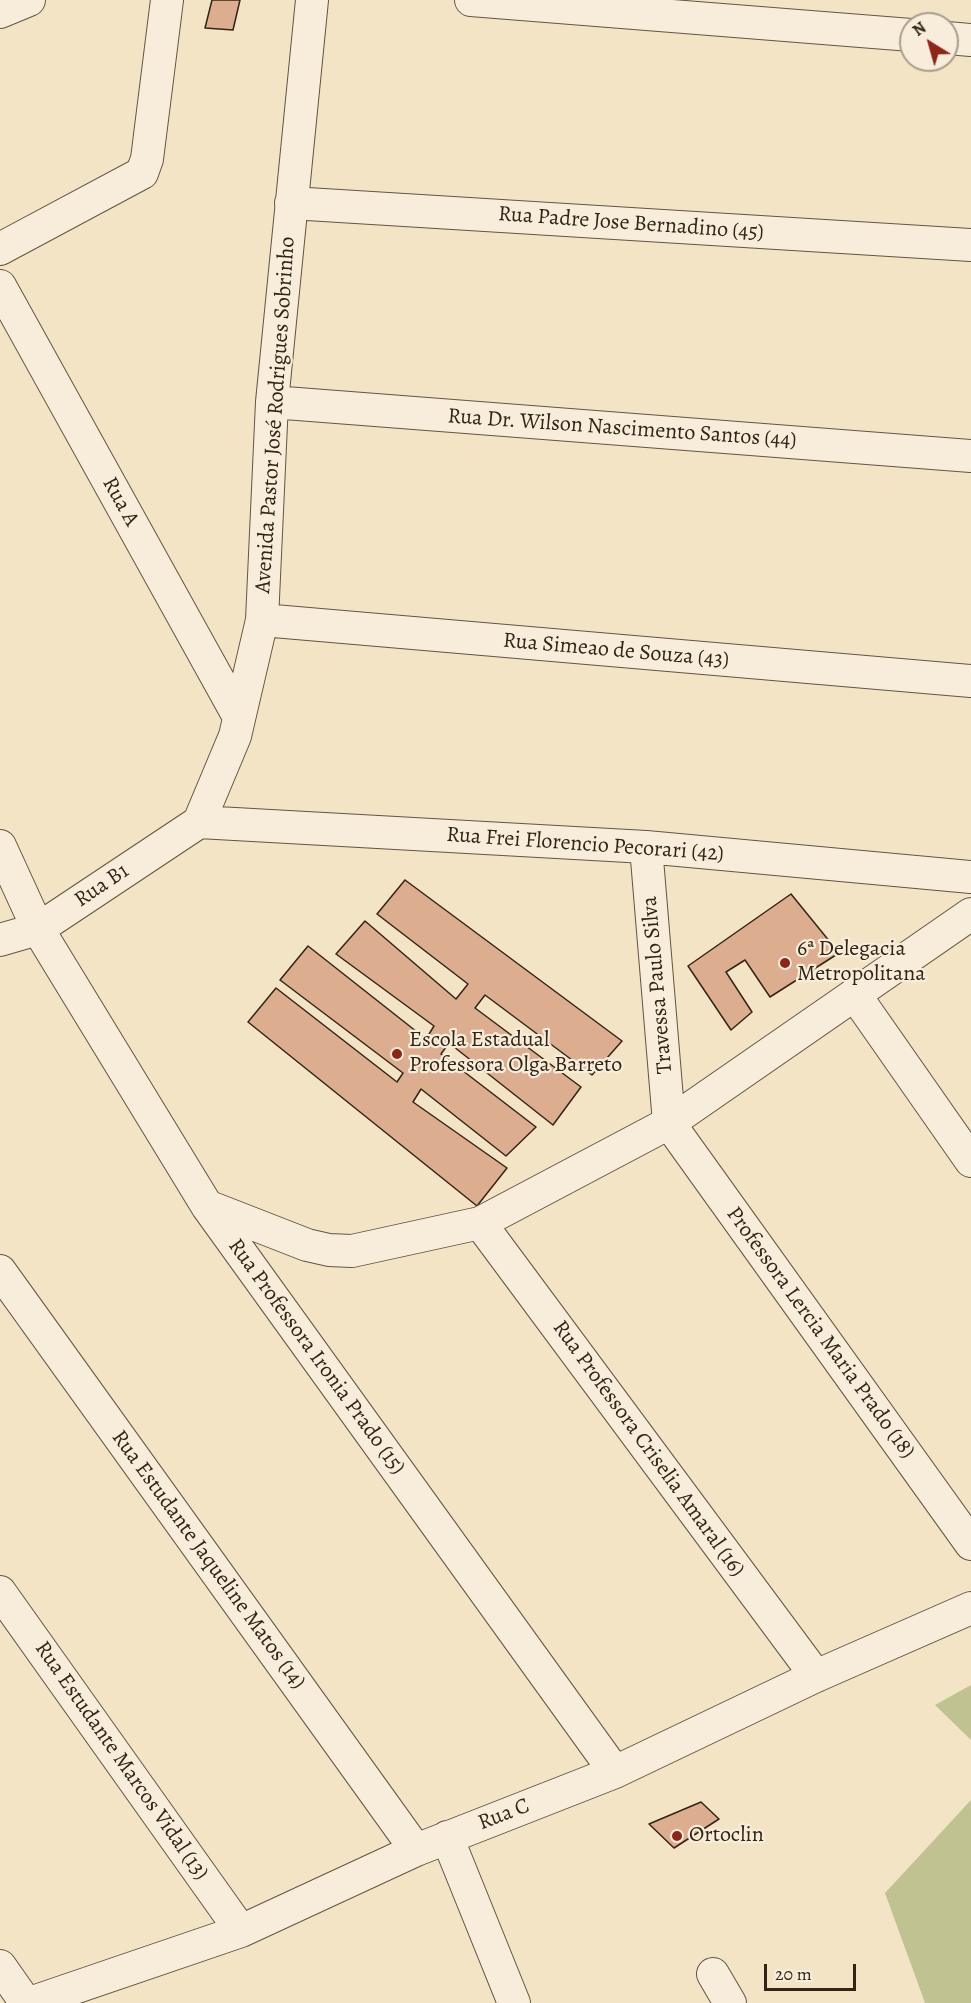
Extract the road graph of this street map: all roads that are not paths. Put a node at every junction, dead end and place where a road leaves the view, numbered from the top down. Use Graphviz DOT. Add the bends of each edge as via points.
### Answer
graph roads {
  1 [pos="29,0"];
  2 [pos="166,0"];
  3 [pos="312,0"];
  4 [pos="471,0"];
  5 [pos="0,12"];
  6 [pos="899,34"];
  7 [pos="291,203"];
  8 [pos="971,245"];
  9 [pos="0,249"];
  10 [pos="0,286"];
  11 [pos="272,402"];
  12 [pos="971,456"];
  13 [pos="262,620"];
  14 [pos="971,681"];
  15 [pos="239,717"];
  16 [pos="199,822"];
  17 [pos="0,846"];
  18 [pos="646,848"];
  19 [pos="971,877"];
  20 [pos="971,914"];
  21 [pos="38,929"];
  22 [pos="0,940"];
  23 [pos="855,995"];
  24 [pos="669,1123"];
  25 [pos="971,1161"];
  26 [pos="207,1206"];
  27 [pos="480,1223"];
  28 [pos="0,1271"];
  29 [pos="971,1544"];
  30 [pos="0,1592"];
  31 [pos="971,1608"];
  32 [pos="816,1676"];
  33 [pos="615,1772"];
  34 [pos="447,1837"];
  35 [pos="416,1850"];
  36 [pos="241,1930"];
  37 [pos="0,1966"];
  38 [pos="713,1974"];
  39 [pos="28,2003"];
  40 [pos="514,2003"];
  41 [pos="730,2003"];
  1 -- 5 [label="street"];
  2 -- 9 [label="street" via="147,159 142,173"];
  3 -- 7 [label="street, Avenida Pastor José Rodrigues Sobrinho"];
  4 -- 6 [label="street"];
  7 -- 8 [label="street, Rua Padre Jose Bernadino (45)"];
  7 -- 11 [label="street, Avenida Pastor José Rodrigues Sobrinho"];
  10 -- 15 [label="street, Rua A"];
  11 -- 12 [label="street, Rua Dr. Wilson Nascimento Santos (44)"];
  11 -- 13 [label="street, Avenida Pastor José Rodrigues Sobrinho"];
  13 -- 14 [label="street, Rua Simeao de Souza (43)"];
  13 -- 15 [label="street, Avenida Pastor José Rodrigues Sobrinho"];
  15 -- 16 [label="street, Avenida Pastor José Rodrigues Sobrinho" via="235,736"];
  16 -- 18 [label="street, Rua Frei Florencio Pecorari (42)"];
  16 -- 21 [label="street, Rua B1"];
  17 -- 21 [label="street, Rua Professora Ironia Prado (15)"];
  18 -- 19 [label="street, Rua Frei Florencio Pecorari (42)"];
  18 -- 24 [label="street, Travessa Paulo Silva"];
  20 -- 23 [label="street"];
  21 -- 22 [label="street, Rua B1"];
  21 -- 26 [label="street, Rua Professora Ironia Prado (15)"];
  23 -- 24 [label="street"];
  23 -- 25 [label="street"];
  24 -- 27 [label="street"];
  24 -- 29 [label="street, Professora Lercia Maria Prado (18)"];
  26 -- 27 [label="street" via="329,1250 352,1251"];
  26 -- 33 [label="street, Rua Professora Ironia Prado (15)"];
  27 -- 32 [label="street, Rua Professora Criselia Amaral (16)"];
  28 -- 35 [label="street, Rua Estudante Jaqueline Matos (14)"];
  30 -- 36 [label="street, Rua Estudante Marcos Vidal (13)"];
  31 -- 32 [label="street, Rua C"];
  32 -- 33 [label="street, Rua C"];
  33 -- 34 [label="street, Rua C"];
  34 -- 35 [label="street, Rua C"];
  34 -- 40 [label="street"];
  35 -- 36 [label="street, Rua C"];
  36 -- 39 [label="street, Rua C"];
  37 -- 39 [label="street"];
  38 -- 41 [label="street"];
}
